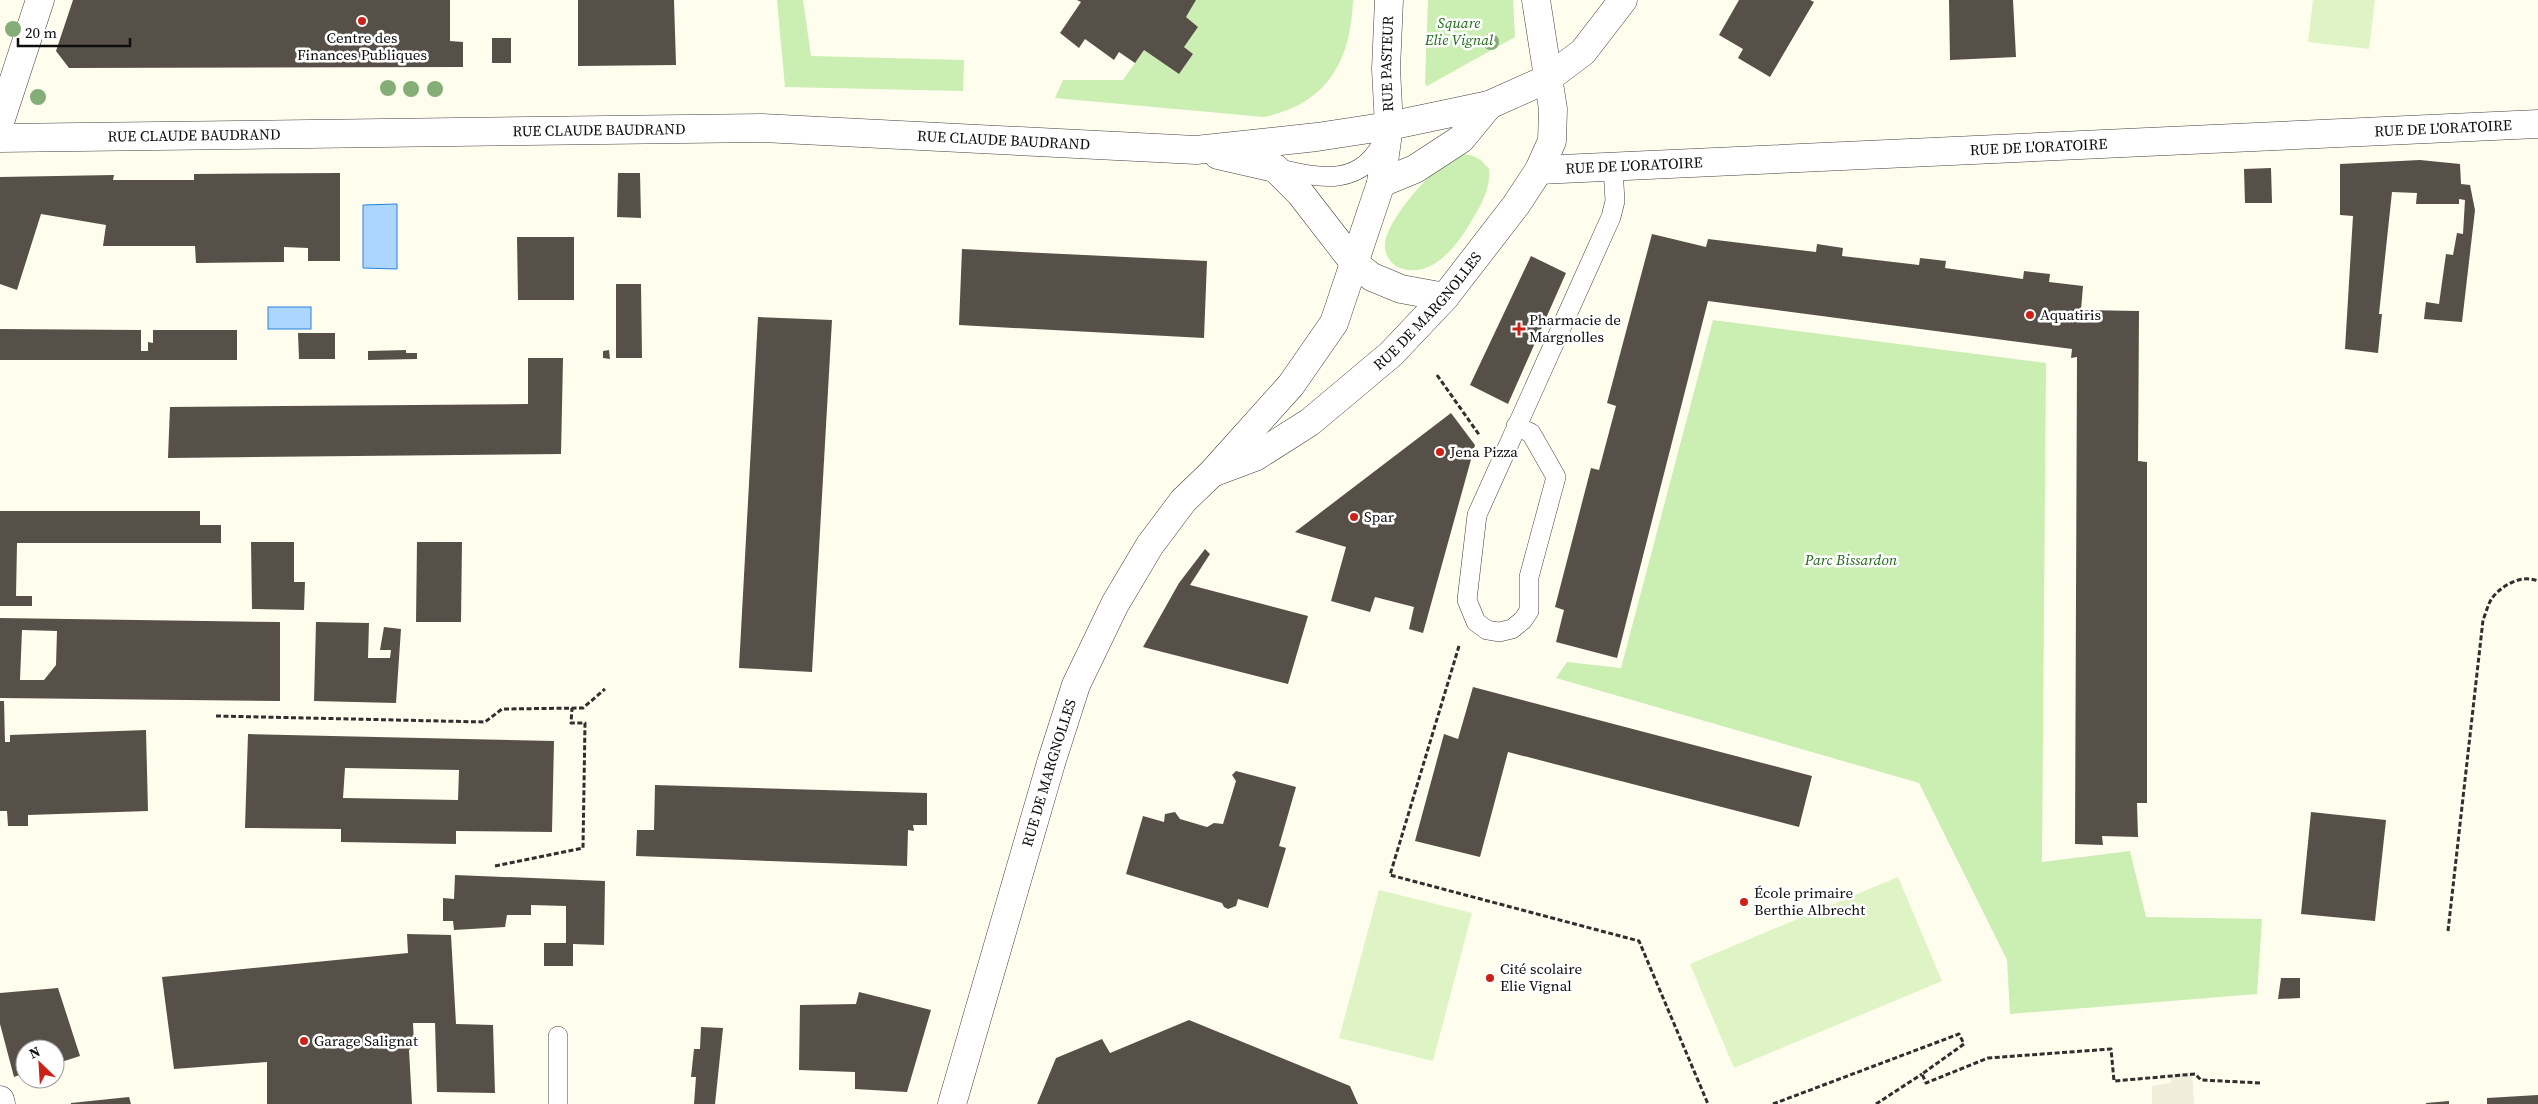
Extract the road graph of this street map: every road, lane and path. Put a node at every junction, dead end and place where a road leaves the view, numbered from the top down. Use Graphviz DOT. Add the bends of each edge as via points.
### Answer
graph roads {
  1 [pos="40,0"];
  2 [pos="1389,0"];
  3 [pos="1536,0"];
  4 [pos="1620,0"];
  5 [pos="1547,79"];
  6 [pos="1489,105"];
  7 [pos="0,122"];
  8 [pos="2538,124"];
  9 [pos="1390,126"];
  10 [pos="0,138"];
  11 [pos="1196,150"];
  12 [pos="1275,168"];
  13 [pos="1613,168"];
  14 [pos="1539,170"];
  15 [pos="1381,183"];
  16 [pos="1355,264"];
  17 [pos="1445,297"];
  18 [pos="1437,375"];
  19 [pos="1516,426"];
  20 [pos="1476,432"];
  21 [pos="1212,473"];
  22 [pos="2538,581"];
  23 [pos="1476,622"];
  24 [pos="604,688"];
  25 [pos="572,708"];
  26 [pos="216,716"];
  27 [pos="495,866"];
  28 [pos="2448,931"];
  29 [pos="558,1036"];
  30 [pos="1922,1074"];
  31 [pos="2260,1083"];
  32 [pos="0,1100"];
  33 [pos="1,1104"];
  34 [pos="558,1104"];
  35 [pos="952,1104"];
  36 [pos="1708,1104"];
  37 [pos="1773,1104"];
  38 [pos="1876,1104"];
  1 -- 7 [label="street"];
  2 -- 9 [label="street, RUE PASTEUR" via="1386,69"];
  3 -- 5 [label="street"];
  4 -- 5 [label="street" via="1583,52"];
  5 -- 6 [label="street"];
  5 -- 14 [label="street, RUE DE MARGNOLLES" via="1552,109 1552,141"];
  6 -- 9 [label="street"];
  6 -- 15 [label="street" via="1461,139 1415,168"];
  8 -- 13 [label="street, RUE DE L'ORATOIRE"];
  9 -- 11 [label="street, RUE CLAUDE BAUDRAND"];
  9 -- 12 [label="lane" via="1381,146 1353,174 1308,176"];
  9 -- 15 [label="street, RUE DE MARGNOLLES"];
  10 -- 11 [label="street, RUE CLAUDE BAUDRAND" via="762,128"];
  11 -- 12 [label="street, RUE CLAUDE BAUDRAND"];
  12 -- 16 [label="street" via="1300,193"];
  13 -- 14 [label="street, RUE DE L'ORATOIRE"];
  13 -- 19 [label="lane" via="1615,201 1610,217"];
  14 -- 17 [label="street, RUE DE MARGNOLLES"];
  15 -- 16 [label="street, RUE DE MARGNOLLES"];
  16 -- 17 [label="street" via="1372,277 1401,290"];
  16 -- 21 [label="street, RUE DE MARGNOLLES" via="1334,323 1291,385"];
  17 -- 21 [label="street, RUE DE MARGNOLLES" via="1391,354 1310,422 1255,457"];
  18 -- 20 [label="path"];
  19 -- 23 [label="lane" via="1477,515 1467,600"];
  19 -- 23 [label="lane" via="1531,433 1556,477 1529,577 1529,611 1512,629 1499,632 1487,630"];
  21 -- 35 [label="street, RUE DE MARGNOLLES" via="1183,501 1150,545 1115,604 1076,685"];
  22 -- 28 [label="path" via="2519,580 2505,586 2491,599 2483,620"];
  23 -- 36 [label="path" via="1464,629 1390,874 1639,941"];
  24 -- 25 [label="path" via="582,708"];
  25 -- 26 [label="path" via="502,709 485,722"];
  25 -- 27 [label="path" via="571,723 585,723 584,848"];
  29 -- 34 [label="lane"];
  30 -- 31 [label="path" via="1926,1083 1988,1058 2111,1049 2114,1081 2195,1074 2201,1080"];
  30 -- 37 [label="path" via="1964,1044 1959,1034"];
  30 -- 38 [label="path"];
  32 -- 33 [label="street"];
}
